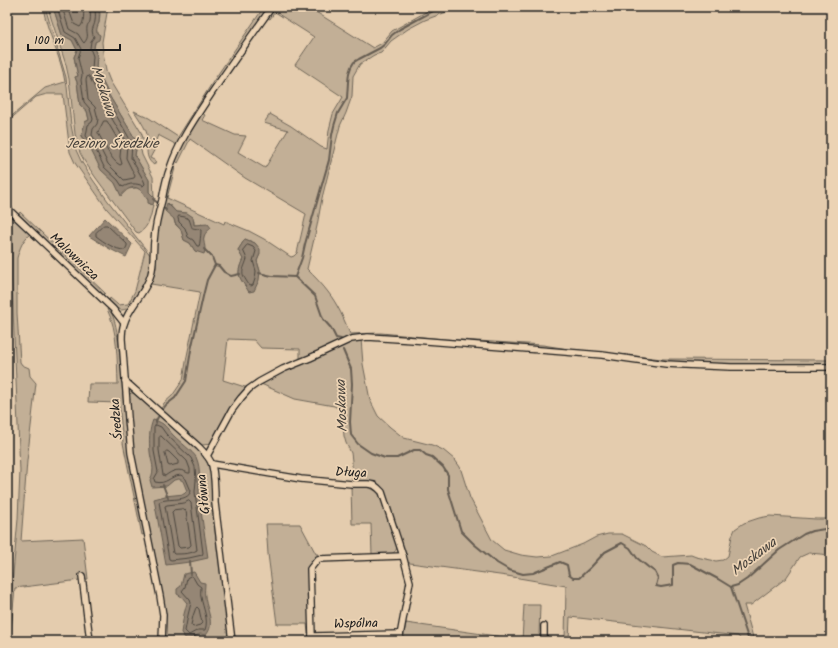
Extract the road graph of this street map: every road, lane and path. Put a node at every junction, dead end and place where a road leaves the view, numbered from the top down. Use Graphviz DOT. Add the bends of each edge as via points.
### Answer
graph roads {
  1 [pos="272,7"];
  2 [pos="7,208"];
  3 [pos="124,323"];
  4 [pos="831,367"];
  5 [pos="125,382"];
  6 [pos="207,456"];
  7 [pos="212,464"];
  8 [pos="403,556"];
  9 [pos="82,576"];
  10 [pos="544,626"];
  11 [pos="400,634"];
  12 [pos="311,638"];
  13 [pos="90,641"];
  14 [pos="162,641"];
  15 [pos="232,641"];
  16 [pos="399,641"];
  17 [pos="544,641"];
  1 -- 3 [label="street, Średzka" via="182,140 170,168 155,227 152,274"];
  2 -- 3 [label="street, Malownicza" via="113,309"];
  3 -- 5 [label="street, Średzka" via="122,339"];
  4 -- 6 [label="street" via="678,365 602,355 422,340 368,337 351,339 283,369 249,389 232,410"];
  5 -- 6 [label="street, Główna"];
  5 -- 14 [label="street, Średzka" via="131,453 162,615"];
  6 -- 7 [label="street, Główna"];
  7 -- 8 [label="street, Długa" via="307,480 374,485 382,492"];
  7 -- 15 [label="street, Główna"];
  8 -- 11 [label="street, Długa" via="410,582"];
  8 -- 12 [label="street" via="318,559 310,569"];
  9 -- 13 [label="street"];
  10 -- 17 [label="street"];
  11 -- 12 [label="street, Wspólna"];
  11 -- 16 [label="street, Długa"];
}
